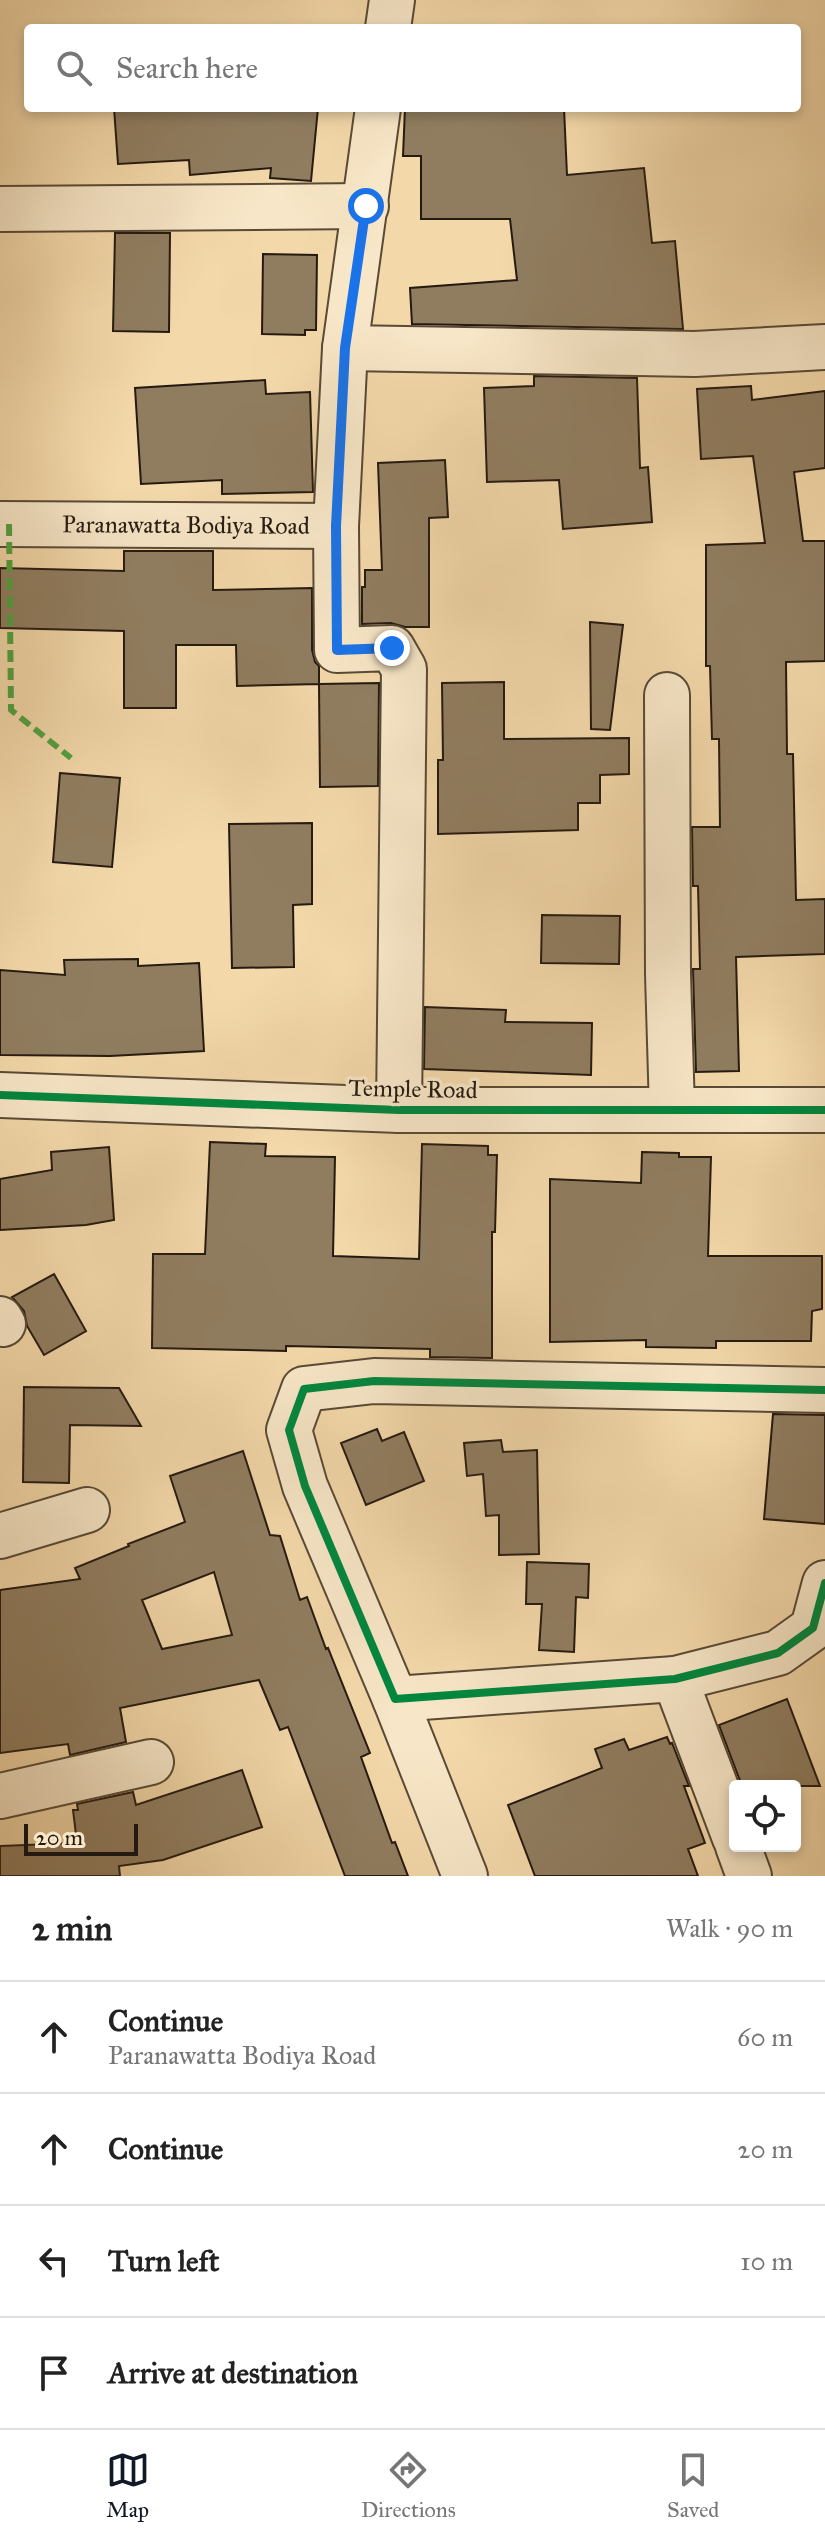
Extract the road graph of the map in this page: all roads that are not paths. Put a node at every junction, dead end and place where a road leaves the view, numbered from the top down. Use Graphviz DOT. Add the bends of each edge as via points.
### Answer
graph roads {
  1 [pos="392,0"];
  2 [pos="389,24"];
  3 [pos="378,112"];
  4 [pos="366,206"];
  5 [pos="0,209"];
  6 [pos="825,347"];
  7 [pos="345,348"];
  8 [pos="0,524"];
  9 [pos="336,526"];
  10 [pos="667,695"];
  11 [pos="0,1095"];
  12 [pos="399,1110"];
  13 [pos="672,1110"];
  14 [pos="825,1110"];
  15 [pos="825,1390"];
  16 [pos="87,1510"];
  17 [pos="0,1536"];
  18 [pos="825,1583"];
  19 [pos="675,1679"];
  20 [pos="395,1699"];
  21 [pos="151,1762"];
  22 [pos="0,1796"];
  23 [pos="729,1822"];
  24 [pos="740,1852"];
  25 [pos="465,1876"];
  26 [pos="749,1876"];
  1 -- 2 [label="street"];
  3 -- 4 [label="street, Paranawatta Bodiya Road"];
  4 -- 5 [label="street"];
  4 -- 7 [label="street, Paranawatta Bodiya Road"];
  6 -- 7 [label="street" via="695,354"];
  7 -- 9 [label="street, Paranawatta Bodiya Road"];
  8 -- 9 [label="street, Paranawatta Bodiya Road"];
  9 -- 12 [label="street" via="337,650 392,648 404,669"];
  10 -- 13 [label="street"];
  11 -- 12 [label="street, Temple Road"];
  12 -- 13 [label="street, Temple Road"];
  13 -- 14 [label="street, Temple Road"];
  15 -- 20 [label="street" via="374,1381 304,1389 289,1430 305,1486"];
  16 -- 17 [label="street"];
  18 -- 19 [label="street" via="813,1628 778,1653"];
  19 -- 20 [label="street"];
  19 -- 23 [label="street"];
  20 -- 25 [label="street"];
  21 -- 22 [label="street"];
  24 -- 26 [label="street"];
}
